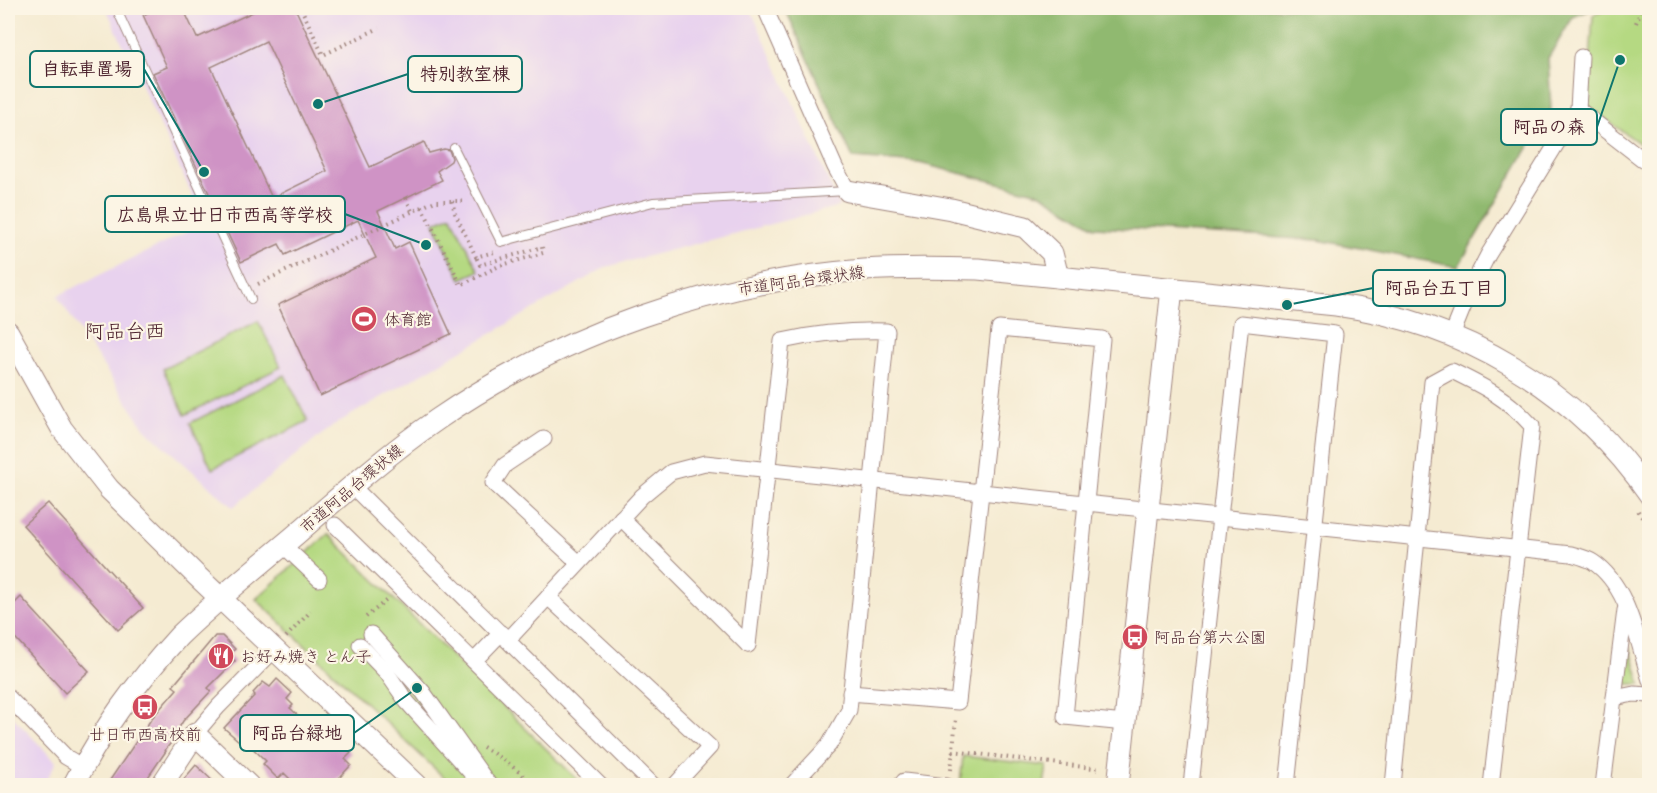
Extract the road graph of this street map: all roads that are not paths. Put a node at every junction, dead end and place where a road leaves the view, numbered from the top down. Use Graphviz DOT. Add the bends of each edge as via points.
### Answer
graph roads {
  1 [pos="116,8"];
  2 [pos="765,8"];
  3 [pos="1581,57"];
  4 [pos="1578,109"];
  5 [pos="454,148"];
  6 [pos="1650,165"];
  7 [pos="848,191"];
  8 [pos="1058,277"];
  9 [pos="1172,288"];
  10 [pos="251,299"];
  11 [pos="8,332"];
  12 [pos="1452,335"];
  13 [pos="544,439"];
  14 [pos="768,470"];
  15 [pos="872,480"];
  16 [pos="352,486"];
  17 [pos="981,492"];
  18 [pos="1642,501"];
  19 [pos="1086,503"];
  20 [pos="1148,510"];
  21 [pos="1220,517"];
  22 [pos="621,518"];
  23 [pos="335,525"];
  24 [pos="1315,527"];
  25 [pos="1417,538"];
  26 [pos="284,544"];
  27 [pos="1518,548"];
  28 [pos="579,563"];
  29 [pos="319,579"];
  30 [pos="548,597"];
  31 [pos="221,598"];
  32 [pos="1625,604"];
  33 [pos="504,637"];
  34 [pos="280,643"];
  35 [pos="474,660"];
  36 [pos="1650,680"];
  37 [pos="850,693"];
  38 [pos="1650,695"];
  39 [pos="8,696"];
  40 [pos="1614,698"];
  41 [pos="1125,723"];
  42 [pos="195,734"];
  43 [pos="78,776"];
  44 [pos="1119,779"];
  45 [pos="949,782"];
  46 [pos="161,786"];
  47 [pos="249,786"];
  48 [pos="418,786"];
  49 [pos="484,786"];
  50 [pos="490,786"];
  51 [pos="601,786"];
  52 [pos="654,786"];
  53 [pos="674,786"];
  54 [pos="791,786"];
  55 [pos="900,786"];
  56 [pos="1191,786"];
  57 [pos="1287,786"];
  58 [pos="1393,786"];
  59 [pos="1491,786"];
  60 [pos="1603,786"];
  1 -- 10 [label="lane"];
  2 -- 7 [label="street"];
  3 -- 4 [label="street"];
  4 -- 6 [label="street"];
  4 -- 12 [label="street" via="1488,255"];
  5 -- 7 [label="lane" via="501,242 652,202"];
  7 -- 8 [label="street" via="951,208 1025,227 1052,253"];
  8 -- 9 [label="street, 市道阿品台環状線"];
  8 -- 16 [label="street, 市道阿品台環状線" via="978,269 865,270 774,282 696,299 600,332 537,360 439,418"];
  9 -- 12 [label="street, 市道阿品台環状線" via="1360,308"];
  9 -- 20 [label="street"];
  11 -- 31 [label="street" via="62,429 89,465"];
  12 -- 18 [label="street, 市道阿品台環状線" via="1509,364 1566,403 1616,451"];
  13 -- 28 [label="street" via="505,465 493,483"];
  14 -- 15 [label="street"];
  14 -- 15 [label="street" via="782,341 821,333 887,331"];
  14 -- 22 [label="street" via="705,463 671,472"];
  14 -- 22 [label="street" via="748,645"];
  15 -- 17 [label="street"];
  15 -- 37 [label="street"];
  16 -- 26 [label="street, 市道阿品台環状線"];
  16 -- 33 [label="street"];
  17 -- 19 [label="street"];
  17 -- 19 [label="street" via="999,329 1102,339"];
  17 -- 37 [label="street" via="958,702"];
  19 -- 20 [label="street"];
  19 -- 41 [label="street" via="1065,717"];
  20 -- 21 [label="street"];
  20 -- 41 [label="street"];
  21 -- 24 [label="street"];
  21 -- 24 [label="street" via="1241,323 1335,334"];
  21 -- 56 [label="street"];
  22 -- 28 [label="street"];
  23 -- 35 [label="street"];
  24 -- 25 [label="street"];
  24 -- 57 [label="street"];
  25 -- 27 [label="street"];
  25 -- 27 [label="street" via="1432,382 1452,371 1487,388 1532,426"];
  25 -- 58 [label="street"];
  26 -- 29 [label="street"];
  26 -- 31 [label="street, 市道阿品台環状線"];
  27 -- 32 [label="street" via="1571,554 1592,561 1607,574"];
  27 -- 59 [label="street"];
  28 -- 30 [label="street"];
  30 -- 33 [label="street"];
  30 -- 53 [label="street" via="710,747"];
  31 -- 34 [label="street"];
  31 -- 43 [label="street, 市道阿品台環状線" via="147,670 119,707"];
  32 -- 36 [label="street"];
  32 -- 40 [label="street"];
  33 -- 35 [label="street"];
  33 -- 52 [label="street"];
  34 -- 42 [label="street"];
  34 -- 48 [label="street"];
  35 -- 51 [label="street"];
  37 -- 54 [label="street" via="849,710 834,737"];
  38 -- 40 [label="street"];
  39 -- 43 [label="street" via="66,757"];
  40 -- 60 [label="street"];
  41 -- 44 [label="street"];
  42 -- 46 [label="street"];
  42 -- 47 [label="street"];
  45 -- 55 [label="street" via="904,781"];
  49 -- 50 [label="street" via="407,702 365,640 423,692"];
}
